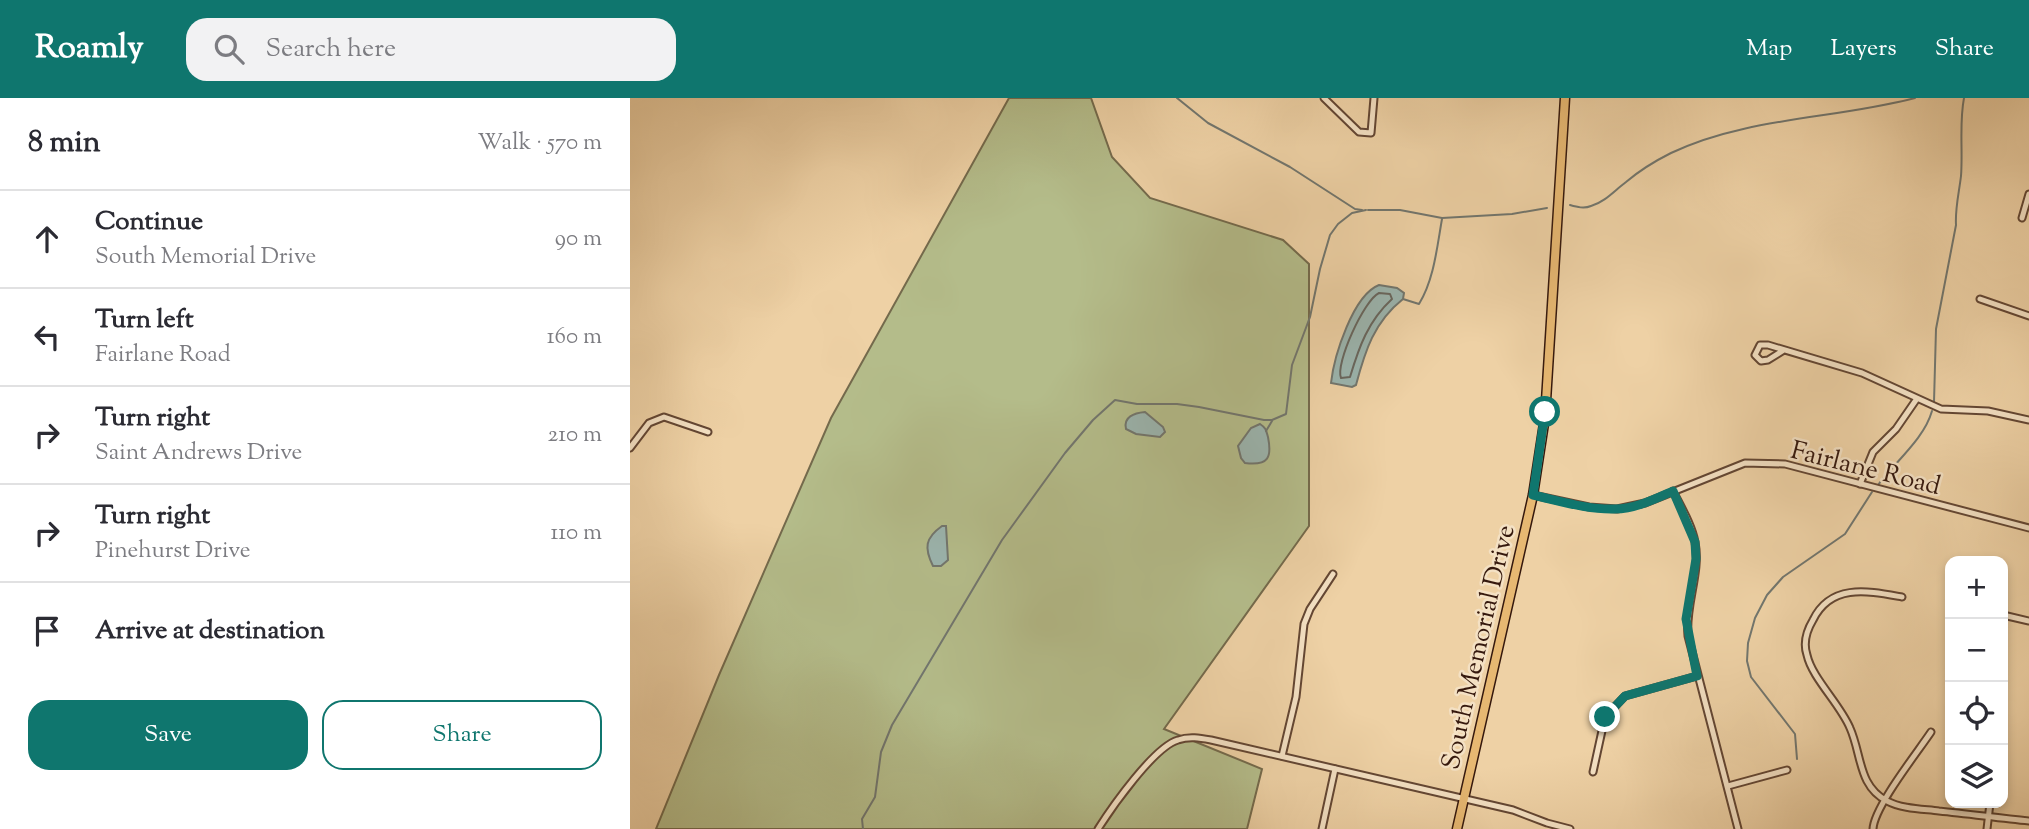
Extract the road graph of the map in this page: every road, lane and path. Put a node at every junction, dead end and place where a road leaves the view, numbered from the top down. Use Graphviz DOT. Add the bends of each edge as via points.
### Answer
graph roads {
  1 [pos="1324,98"];
  2 [pos="1374,98"];
  3 [pos="1565,98"];
  4 [pos="2029,194"];
  5 [pos="2022,218"];
  6 [pos="1980,299"];
  7 [pos="2029,316"];
  8 [pos="1784,350"];
  9 [pos="1916,400"];
  10 [pos="2029,420"];
  11 [pos="708,432"];
  12 [pos="630,448"];
  13 [pos="1860,484"];
  14 [pos="1673,491"];
  15 [pos="1533,495"];
  16 [pos="2029,527"];
  17 [pos="1333,574"];
  18 [pos="1902,597"];
  19 [pos="2008,616"];
  20 [pos="2029,621"];
  21 [pos="1697,676"];
  22 [pos="1931,732"];
  23 [pos="1282,756"];
  24 [pos="1335,769"];
  25 [pos="1787,770"];
  26 [pos="1593,772"];
  27 [pos="1728,786"];
  28 [pos="1464,799"];
  29 [pos="1885,800"];
  30 [pos="1989,808"];
  31 [pos="1988,817"];
  32 [pos="2029,821"];
  33 [pos="1098,829"];
  34 [pos="1322,829"];
  35 [pos="1457,829"];
  36 [pos="1570,829"];
  37 [pos="1738,829"];
  38 [pos="1873,829"];
  39 [pos="1987,829"];
  1 -- 2 [label="street" via="1359,132 1371,133"];
  3 -- 15 [label="main road, South Memorial Drive" via="1545,417"];
  4 -- 5 [label="street"];
  6 -- 7 [label="street"];
  8 -- 8 [label="street" via="1760,345 1755,355 1768,360"];
  8 -- 9 [label="street" via="1862,373"];
  9 -- 10 [label="street" via="1941,409 1988,411"];
  9 -- 13 [label="street" via="1873,452"];
  11 -- 12 [label="street" via="664,418 649,423"];
  13 -- 14 [label="street, Fairlane Road" via="1785,464 1745,463"];
  13 -- 16 [label="street, Fairlane Road"];
  14 -- 15 [label="street, Fairlane Road" via="1617,509"];
  14 -- 21 [label="street" via="1695,542 1686,619"];
  15 -- 28 [label="main road, South Memorial Drive"];
  17 -- 23 [label="street" via="1304,624 1296,697"];
  18 -- 29 [label="street" via="1851,592 1829,599 1809,627 1805,645 1807,657 1851,730 1865,781"];
  19 -- 20 [label="street"];
  21 -- 26 [label="street" via="1625,696 1605,717"];
  21 -- 27 [label="street"];
  22 -- 29 [label="street"];
  23 -- 24 [label="street"];
  23 -- 33 [label="street" via="1211,740 1179,739 1125,788"];
  24 -- 28 [label="street"];
  24 -- 34 [label="street"];
  25 -- 27 [label="street"];
  27 -- 37 [label="street"];
  28 -- 35 [label="main road, South Memorial Drive"];
  28 -- 36 [label="street"];
  29 -- 31 [label="street"];
  29 -- 38 [label="street"];
  30 -- 31 [label="street"];
  31 -- 32 [label="street"];
  31 -- 39 [label="street"];
}
